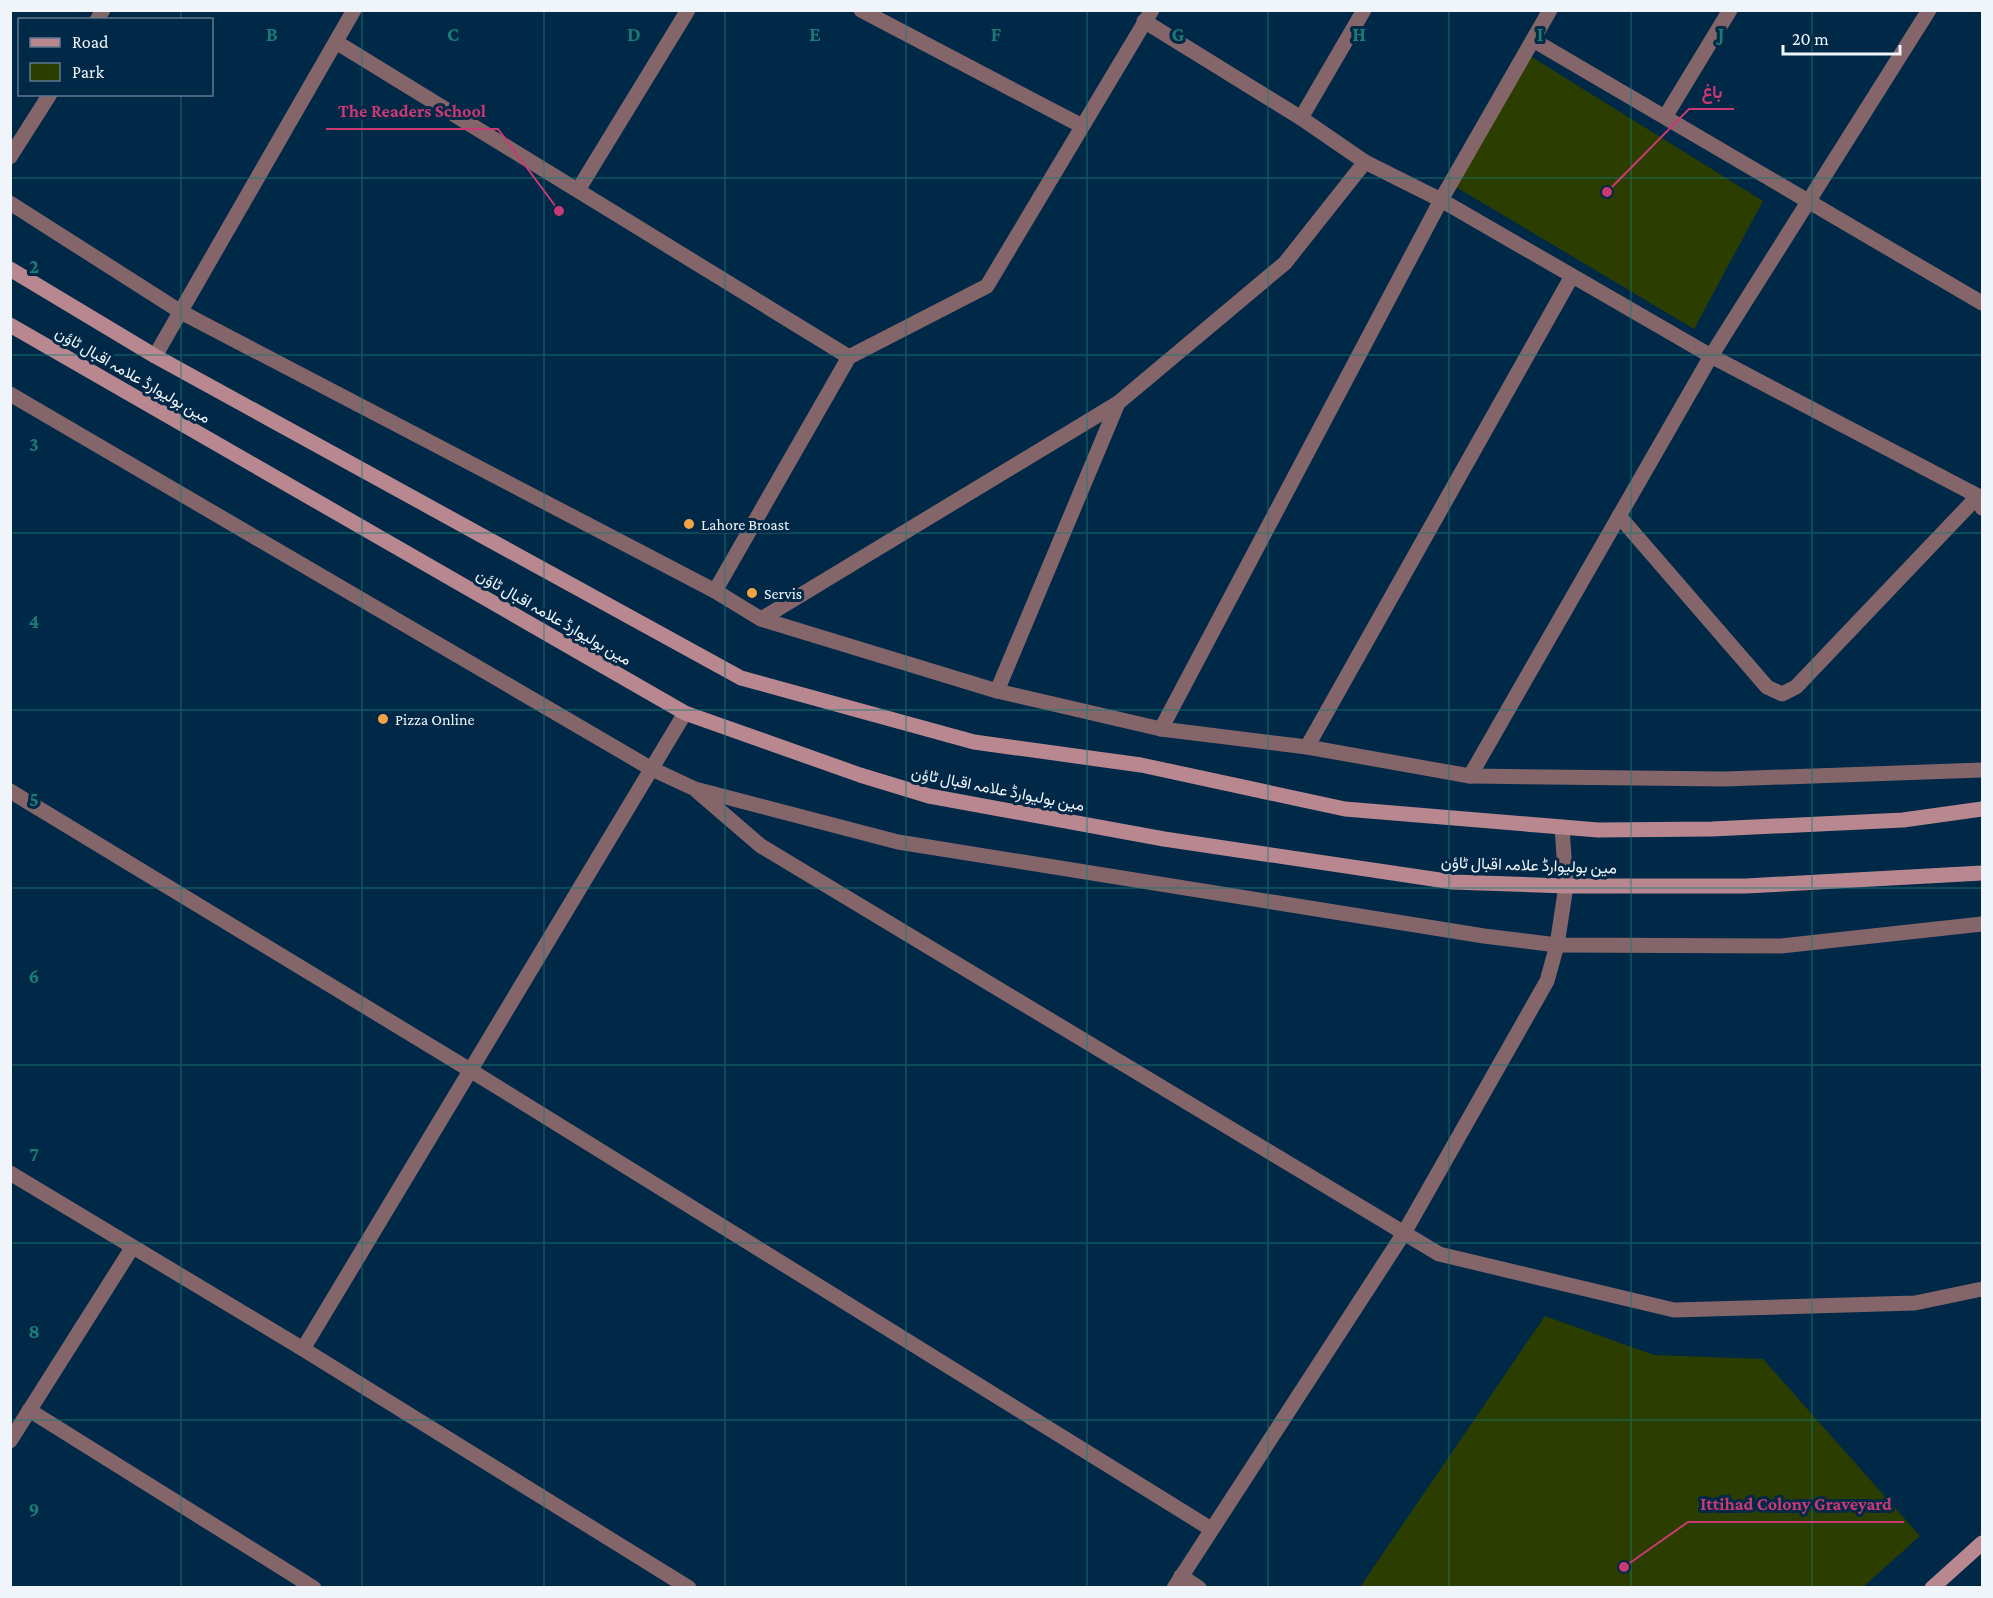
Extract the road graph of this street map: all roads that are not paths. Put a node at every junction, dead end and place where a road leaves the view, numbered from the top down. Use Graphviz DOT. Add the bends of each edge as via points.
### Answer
graph roads {
  1 [pos="354,10"];
  2 [pos="688,10"];
  3 [pos="861,10"];
  4 [pos="1365,10"];
  5 [pos="1550,10"];
  6 [pos="1730,10"];
  7 [pos="1929,10"];
  8 [pos="1148,16"];
  9 [pos="1533,40"];
  10 [pos="336,42"];
  11 [pos="49,96"];
  12 [pos="1665,117"];
  13 [pos="1301,118"];
  14 [pos="1082,126"];
  15 [pos="10,157"];
  16 [pos="1365,162"];
  17 [pos="578,190"];
  18 [pos="1441,200"];
  19 [pos="1809,201"];
  20 [pos="10,203"];
  21 [pos="10,269"];
  22 [pos="1572,276"];
  23 [pos="1983,303"];
  24 [pos="181,312"];
  25 [pos="10,326"];
  26 [pos="155,356"];
  27 [pos="1711,356"];
  28 [pos="849,357"];
  29 [pos="10,394"];
  30 [pos="1118,403"];
  31 [pos="1980,502"];
  32 [pos="1619,516"];
  33 [pos="715,591"];
  34 [pos="761,619"];
  35 [pos="997,691"];
  36 [pos="685,713"];
  37 [pos="1161,729"];
  38 [pos="1307,747"];
  39 [pos="650,768"];
  40 [pos="1983,770"];
  41 [pos="1470,776"];
  42 [pos="695,789"];
  43 [pos="10,791"];
  44 [pos="1983,809"];
  45 [pos="1562,827"];
  46 [pos="1983,873"];
  47 [pos="1566,886"];
  48 [pos="1983,924"];
  49 [pos="1557,945"];
  50 [pos="470,1070"];
  51 [pos="10,1173"];
  52 [pos="1404,1233"];
  53 [pos="132,1248"];
  54 [pos="1983,1289"];
  55 [pos="303,1349"];
  56 [pos="29,1410"];
  57 [pos="10,1441"];
  58 [pos="1211,1529"];
  59 [pos="1983,1543"];
  60 [pos="1178,1582"];
  61 [pos="314,1587"];
  62 [pos="689,1587"];
  63 [pos="1199,1587"];
  64 [pos="1932,1587"];
  1 -- 10 [label="street"];
  2 -- 17 [label="street"];
  3 -- 14 [label="street"];
  4 -- 13 [label="street"];
  5 -- 9 [label="street"];
  6 -- 12 [label="street"];
  7 -- 19 [label="street"];
  8 -- 13 [label="street"];
  8 -- 14 [label="street"];
  9 -- 12 [label="street"];
  9 -- 18 [label="street"];
  10 -- 17 [label="street"];
  10 -- 24 [label="street"];
  11 -- 15 [label="street"];
  12 -- 19 [label="street"];
  13 -- 16 [label="street"];
  14 -- 28 [label="street" via="987,286"];
  16 -- 18 [label="street"];
  16 -- 30 [label="street" via="1285,263"];
  17 -- 28 [label="street"];
  18 -- 22 [label="street"];
  18 -- 37 [label="street"];
  19 -- 23 [label="street"];
  19 -- 27 [label="street"];
  20 -- 24 [label="street"];
  21 -- 26 [label="main road, مین بولیوارڈ علامہ اقبال ٹاؤن"];
  22 -- 27 [label="street"];
  22 -- 38 [label="street"];
  24 -- 26 [label="street"];
  24 -- 33 [label="street"];
  25 -- 36 [label="main road, مین بولیوارڈ علامہ اقبال ٹاؤن"];
  26 -- 45 [label="main road, مین بولیوارڈ علامہ اقبال ٹاؤن" via="741,678 974,742 1141,765 1345,809"];
  27 -- 31 [label="street"];
  27 -- 32 [label="street"];
  28 -- 33 [label="street"];
  29 -- 39 [label="street"];
  30 -- 34 [label="street"];
  30 -- 35 [label="street"];
  31 -- 32 [label="street" via="1796,687 1782,694 1767,687"];
  32 -- 41 [label="street"];
  33 -- 34 [label="street"];
  34 -- 35 [label="street"];
  35 -- 37 [label="street"];
  36 -- 39 [label="street"];
  36 -- 47 [label="main road, مین بولیوارڈ علامہ اقبال ٹاؤن" via="929,796 1164,839 1453,882"];
  37 -- 38 [label="street"];
  38 -- 41 [label="street"];
  39 -- 42 [label="street"];
  39 -- 50 [label="street"];
  40 -- 41 [label="street" via="1725,779"];
  42 -- 49 [label="street" via="898,842"];
  42 -- 52 [label="street" via="761,846"];
  43 -- 50 [label="street"];
  44 -- 45 [label="main road, مین بولیوارڈ علامہ اقبال ٹاؤن" via="1903,820 1724,828"];
  45 -- 47 [label="street"];
  46 -- 47 [label="main road, مین بولیوارڈ علامہ اقبال ٹاؤن" via="1746,886"];
  47 -- 49 [label="street"];
  48 -- 49 [label="street" via="1781,946"];
  49 -- 52 [label="street" via="1547,981"];
  50 -- 55 [label="street"];
  50 -- 58 [label="street"];
  51 -- 53 [label="street"];
  52 -- 54 [label="street" via="1439,1254 1674,1310 1915,1303"];
  52 -- 58 [label="street"];
  53 -- 55 [label="street"];
  53 -- 56 [label="street"];
  55 -- 62 [label="street"];
  56 -- 57 [label="street"];
  56 -- 61 [label="street"];
  58 -- 60 [label="street"];
  59 -- 64 [label="main road"];
  60 -- 63 [label="street"];
}
